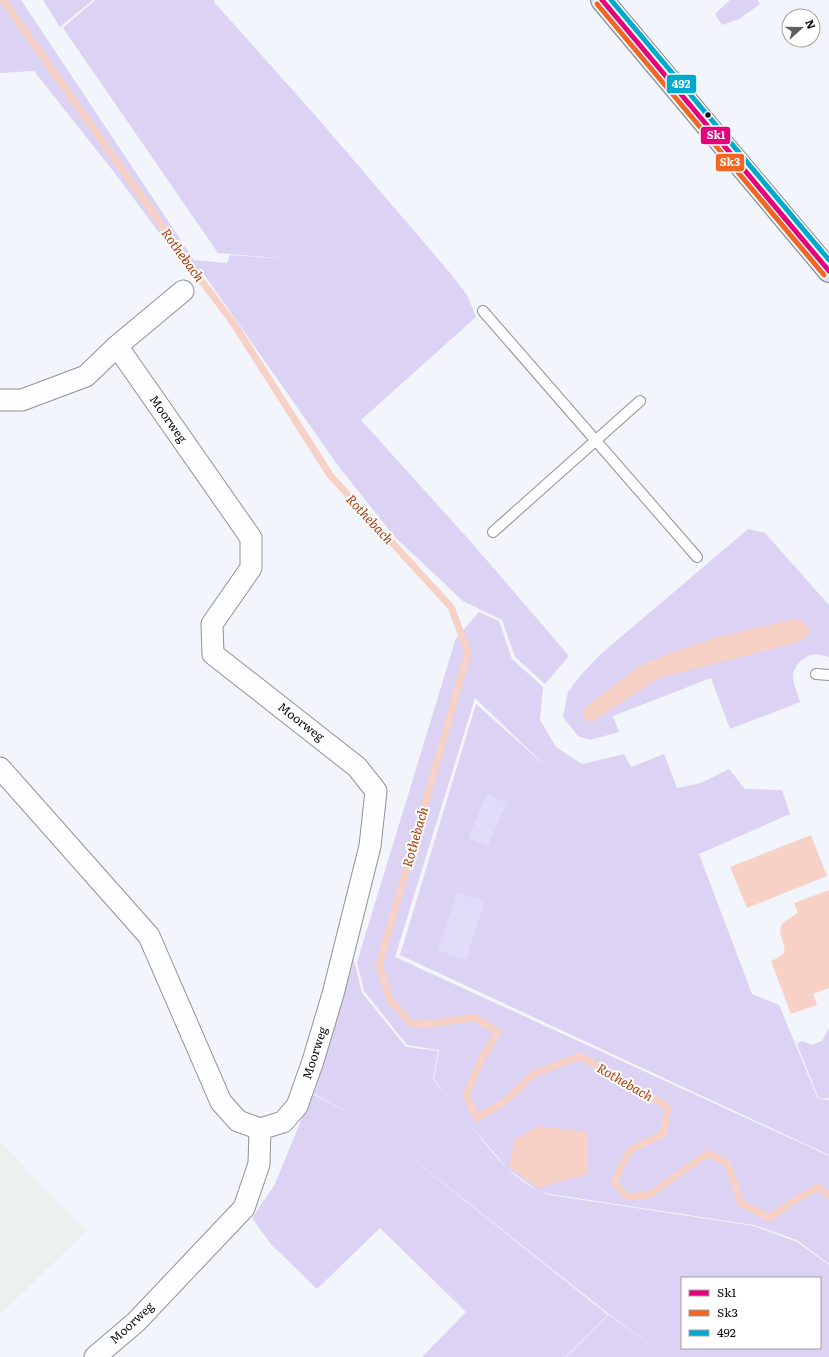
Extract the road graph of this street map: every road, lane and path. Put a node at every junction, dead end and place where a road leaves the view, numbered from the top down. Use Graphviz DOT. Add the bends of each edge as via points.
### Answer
graph roads {
  1 [pos="602,0"];
  2 [pos="829,271"];
  3 [pos="182,291"];
  4 [pos="483,311"];
  5 [pos="117,346"];
  6 [pos="0,400"];
  7 [pos="640,401"];
  8 [pos="596,441"];
  9 [pos="493,532"];
  10 [pos="697,557"];
  11 [pos="816,674"];
  12 [pos="829,675"];
  13 [pos="0,768"];
  14 [pos="260,1129"];
  15 [pos="95,1357"];
  1 -- 2 [label="main road"];
  3 -- 5 [label="street"];
  4 -- 8 [label="lane"];
  5 -- 6 [label="street" via="86,376 22,400"];
  5 -- 14 [label="street, Moorweg" via="251,538 251,568 212,624 213,654 357,767 376,791 370,846 333,994 313,1061 296,1106 282,1122"];
  7 -- 8 [label="lane"];
  8 -- 9 [label="lane"];
  8 -- 10 [label="lane"];
  11 -- 12 [label="lane"];
  13 -- 14 [label="street" via="149,936 221,1102 238,1121"];
  14 -- 15 [label="street, Moorweg" via="259,1164 244,1208 136,1322"];
}
